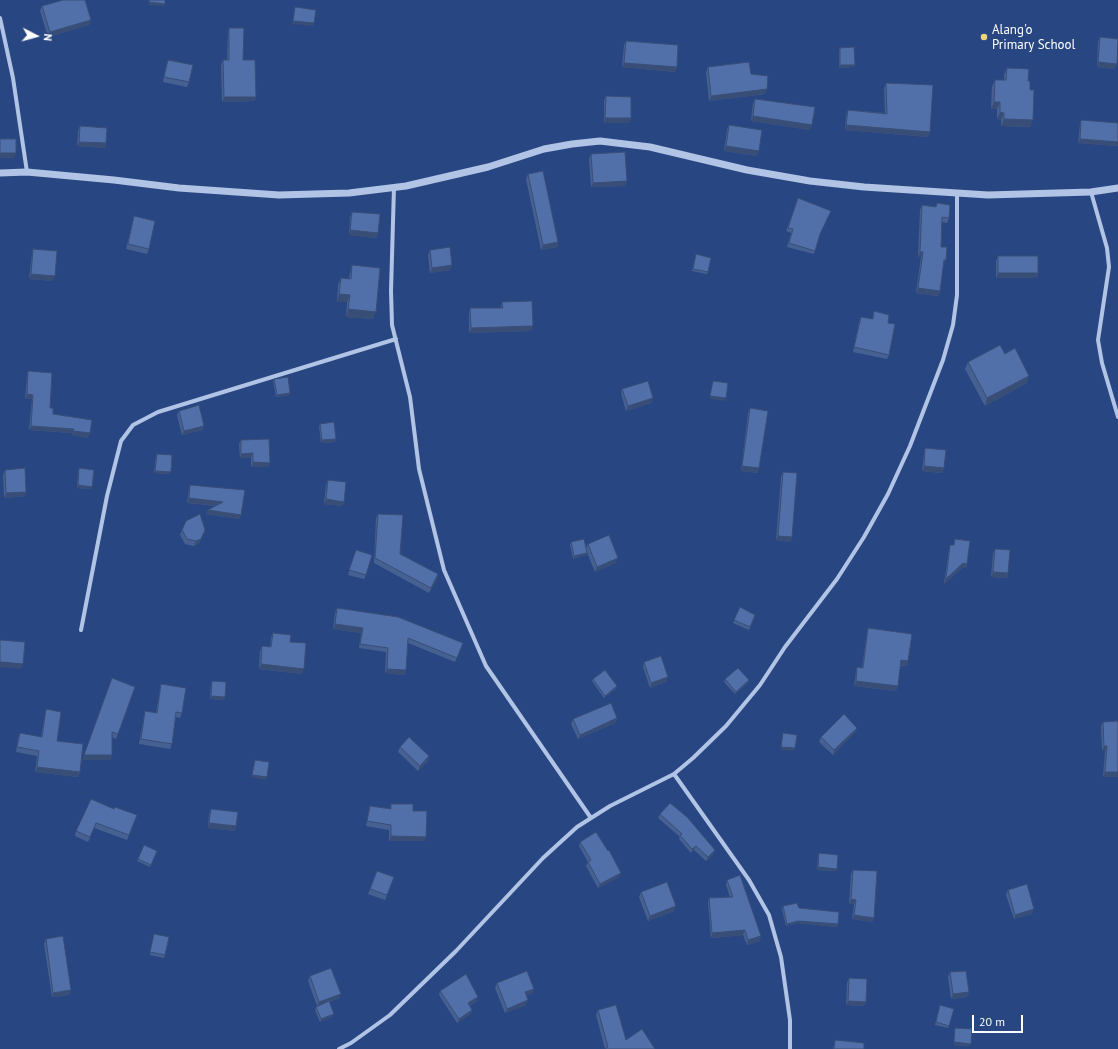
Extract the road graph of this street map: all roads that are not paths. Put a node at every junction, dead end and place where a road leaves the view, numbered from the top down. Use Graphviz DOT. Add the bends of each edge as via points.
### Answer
graph roads {
  1 [pos="0,18"];
  2 [pos="27,172"];
  3 [pos="0,173"];
  4 [pos="394,188"];
  5 [pos="1118,188"];
  6 [pos="1091,192"];
  7 [pos="957,193"];
  8 [pos="396,339"];
  9 [pos="1118,417"];
  10 [pos="81,630"];
  11 [pos="674,774"];
  12 [pos="591,818"];
  13 [pos="340,1049"];
  14 [pos="790,1049"];
  1 -- 2 [label="street" via="13,78"];
  2 -- 3 [label="street"];
  2 -- 4 [label="street" via="178,188 279,195 349,193"];
  4 -- 7 [label="street" via="488,167 544,149 600,141 650,148 810,181"];
  4 -- 8 [label="street" via="391,291 392,325"];
  5 -- 6 [label="street"];
  6 -- 7 [label="street"];
  6 -- 9 [label="street" via="1107,248 1109,267 1098,340"];
  7 -- 11 [label="street" via="957,295 952,325 943,360 924,412 888,494 837,579 785,647 760,685 726,726"];
  8 -- 10 [label="street" via="158,412 133,425 121,441"];
  8 -- 12 [label="street" via="410,397 419,469 444,570 486,666"];
  11 -- 12 [label="street"];
  11 -- 14 [label="street" via="749,880 769,915 781,957 790,1020"];
  12 -- 13 [label="street" via="577,827 543,858 456,951 390,1015 351,1044"];
}
